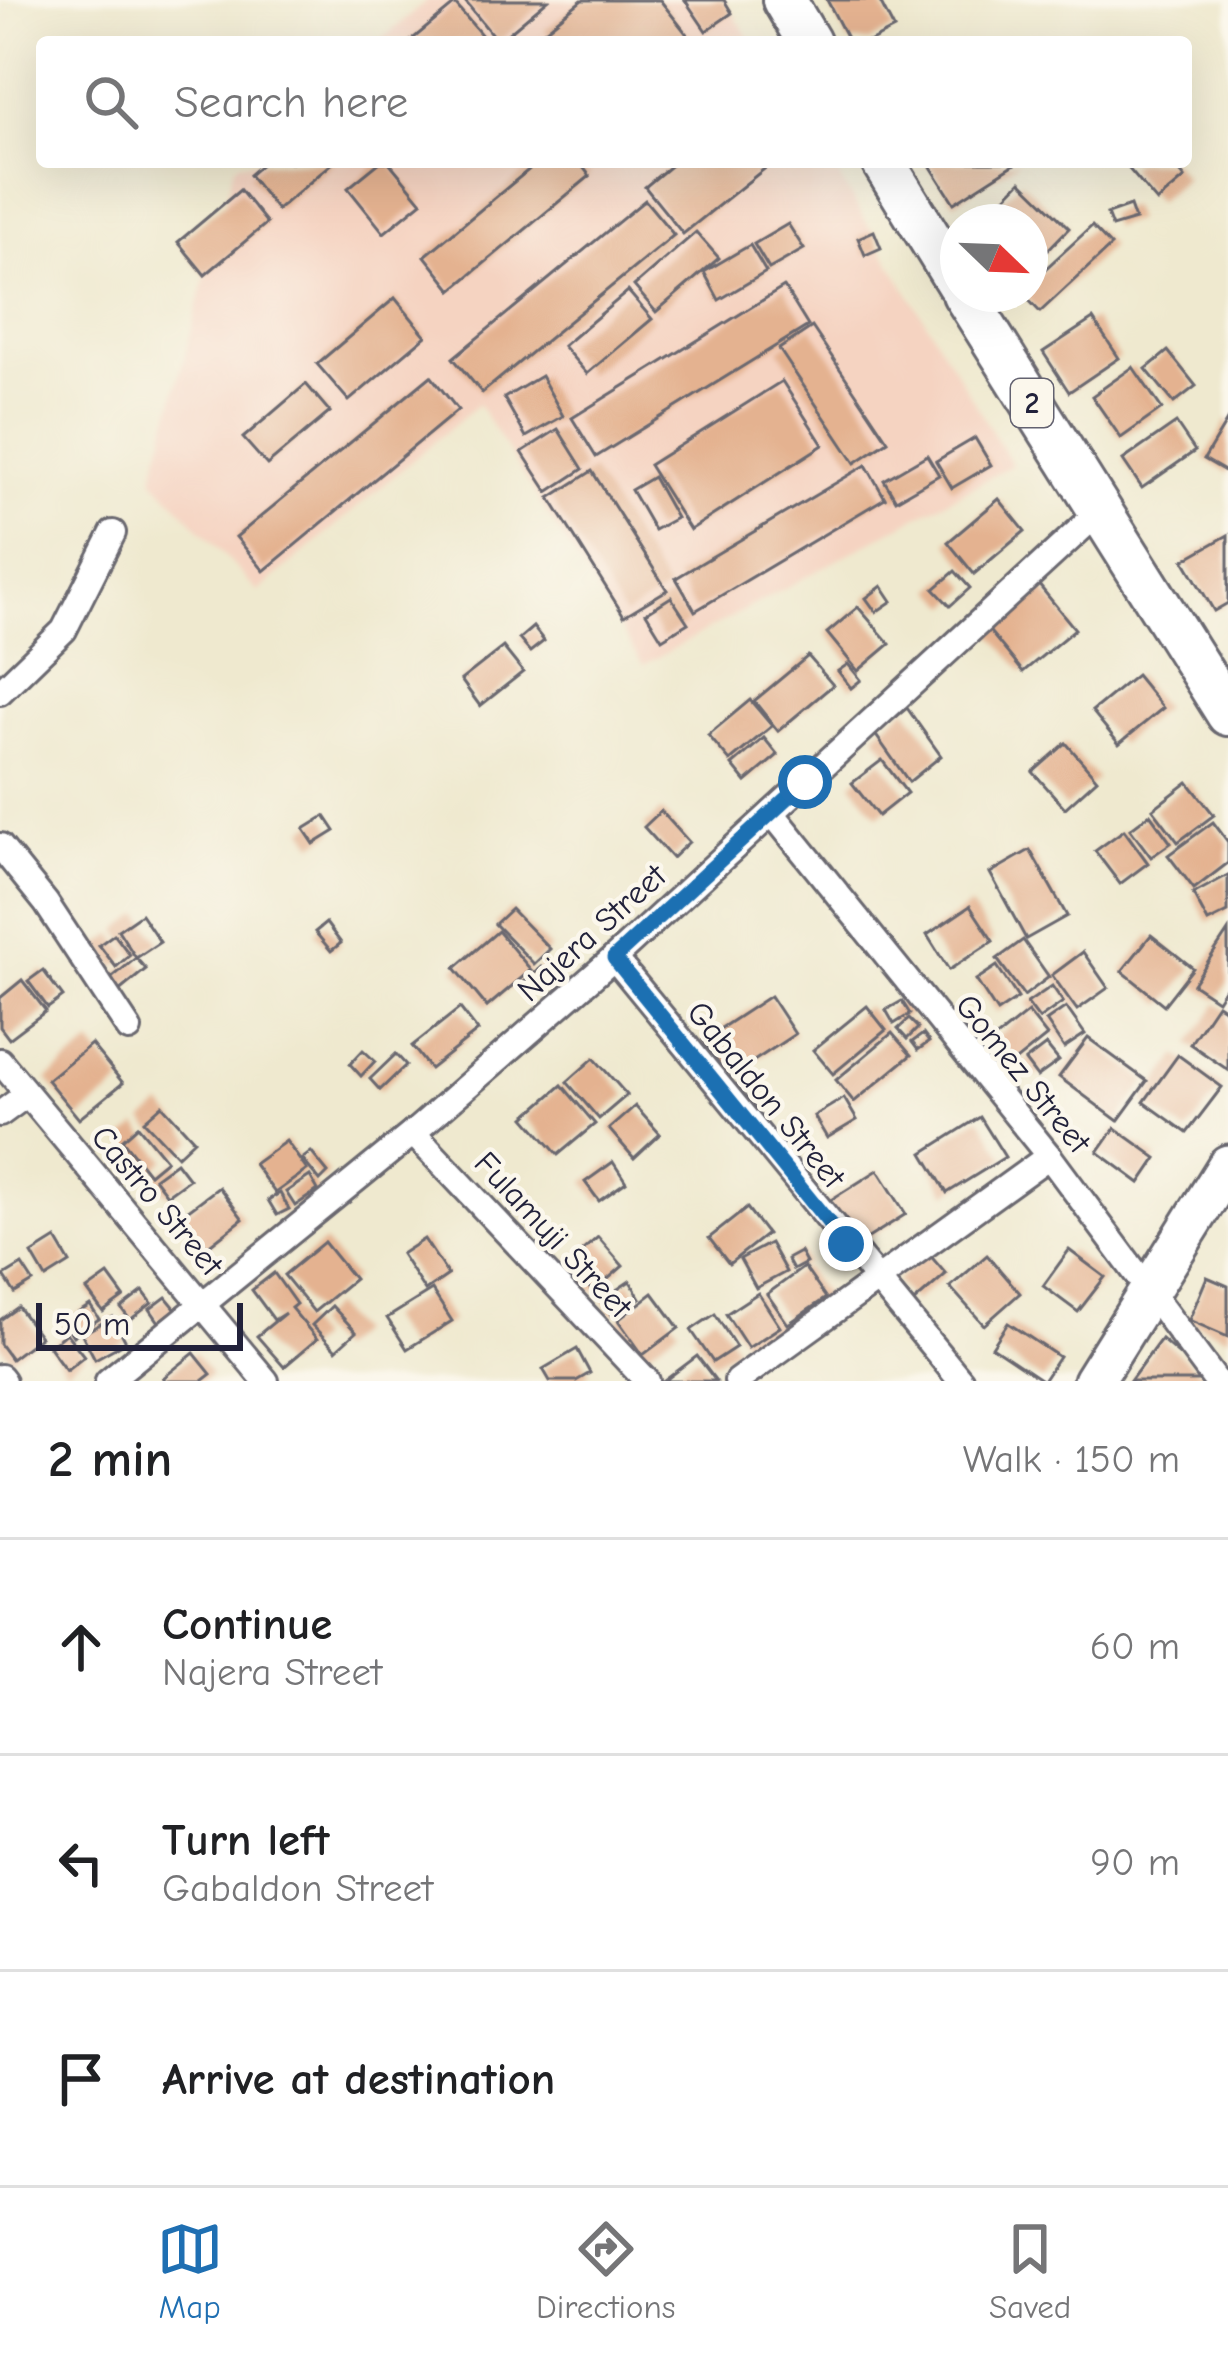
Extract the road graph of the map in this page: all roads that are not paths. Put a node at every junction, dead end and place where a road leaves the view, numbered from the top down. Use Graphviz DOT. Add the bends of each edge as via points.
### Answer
graph roads {
  1 [pos="784,0"];
  2 [pos="805,36"];
  3 [pos="887,168"];
  4 [pos="940,255"];
  5 [pos="975,312"];
  6 [pos="1100,512"];
  7 [pos="113,533"];
  8 [pos="0,692"];
  9 [pos="1228,714"];
  10 [pos="772,813"];
  11 [pos="0,846"];
  12 [pos="614,958"];
  13 [pos="129,1029"];
  14 [pos="0,1061"];
  15 [pos="26,1095"];
  16 [pos="0,1114"];
  17 [pos="413,1133"];
  18 [pos="1049,1156"];
  19 [pos="1228,1165"];
  20 [pos="875,1280"];
  21 [pos="1150,1288"];
  22 [pos="204,1306"];
  23 [pos="108,1381"];
  24 [pos="266,1381"];
  25 [pos="647,1381"];
  26 [pos="737,1381"];
  27 [pos="962,1381"];
  28 [pos="1093,1381"];
  29 [pos="1216,1381"];
  1 -- 2 [label="highway"];
  3 -- 4 [label="highway"];
  5 -- 6 [label="highway, 2"];
  6 -- 9 [label="highway, 2"];
  6 -- 10 [label="street, Najera Street"];
  7 -- 8 [label="street" via="64,630"];
  10 -- 12 [label="street, Najera Street"];
  10 -- 18 [label="street, Gomez Street"];
  11 -- 13 [label="street"];
  12 -- 17 [label="street, Najera Street"];
  12 -- 20 [label="street, Gabaldon Street"];
  14 -- 15 [label="street, Castro Street"];
  15 -- 16 [label="street"];
  15 -- 22 [label="street, Castro Street"];
  17 -- 22 [label="street, Najera Street"];
  17 -- 25 [label="street, Fulamuji Street"];
  18 -- 20 [label="street"];
  18 -- 21 [label="street, Gomez Street"];
  19 -- 21 [label="main road"];
  20 -- 26 [label="street"];
  20 -- 27 [label="street, Gabaldon Street"];
  21 -- 28 [label="main road"];
  21 -- 29 [label="street, Gomez Street"];
  22 -- 23 [label="street, Najera Street"];
  22 -- 24 [label="street, Castro Street"];
}
